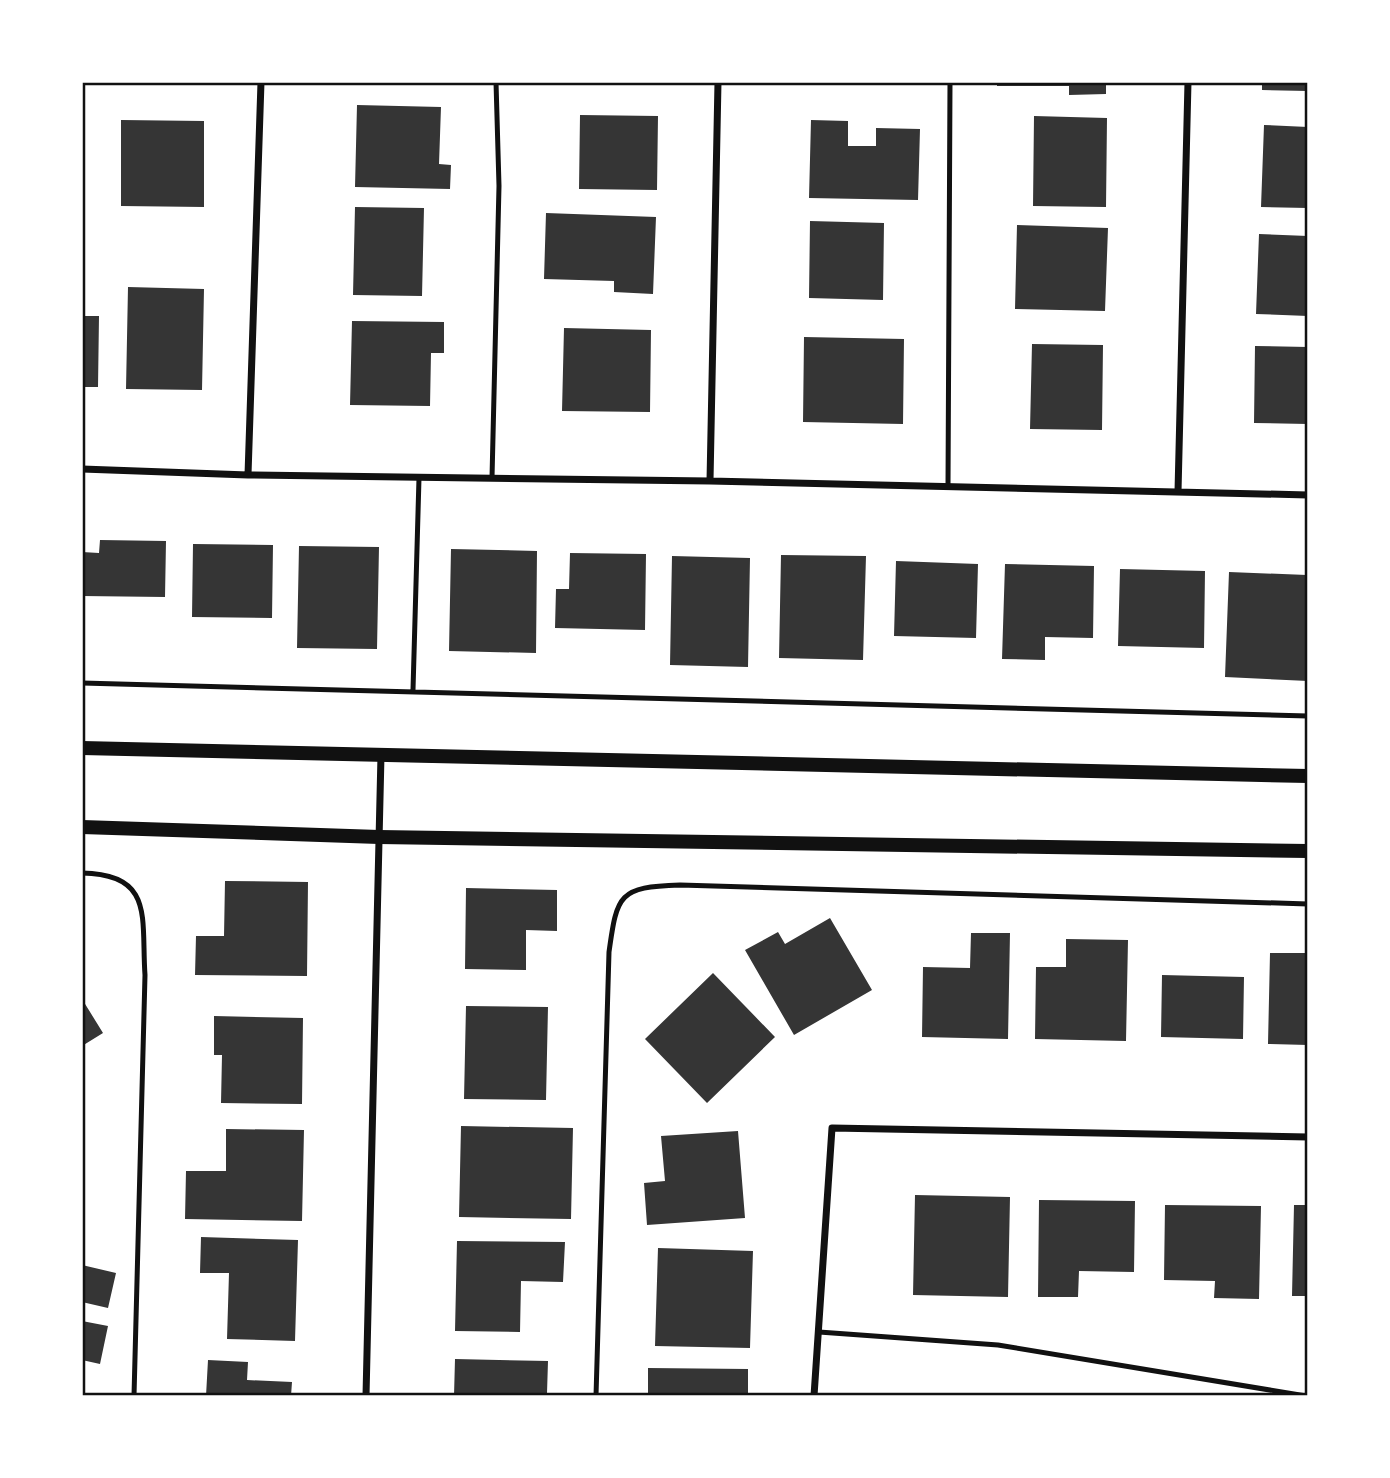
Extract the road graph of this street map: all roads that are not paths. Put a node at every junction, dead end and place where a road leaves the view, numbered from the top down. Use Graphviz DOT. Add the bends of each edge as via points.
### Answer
graph roads {
  1 [pos="261,82"];
  2 [pos="496,82"];
  3 [pos="718,82"];
  4 [pos="950,82"];
  5 [pos="1188,82"];
  6 [pos="82,469"];
  7 [pos="248,475"];
  8 [pos="419,478"];
  9 [pos="492,478"];
  10 [pos="710,481"];
  11 [pos="948,487"];
  12 [pos="1178,492"];
  13 [pos="1308,495"];
  14 [pos="82,683"];
  15 [pos="413,691"];
  16 [pos="1308,716"];
  17 [pos="82,747"];
  18 [pos="381,755"];
  19 [pos="1308,776"];
  20 [pos="82,827"];
  21 [pos="379,837"];
  22 [pos="1308,852"];
  23 [pos="82,873"];
  24 [pos="1308,904"];
  25 [pos="1308,1137"];
  26 [pos="819,1332"];
  27 [pos="134,1396"];
  28 [pos="366,1396"];
  29 [pos="596,1396"];
  30 [pos="814,1396"];
  31 [pos="1306,1396"];
  1 -- 7 [label="street"];
  2 -- 9 [label="lane" via="499,186"];
  3 -- 10 [label="street"];
  4 -- 11 [label="lane"];
  5 -- 12 [label="street"];
  6 -- 7 [label="street"];
  7 -- 8 [label="street"];
  8 -- 9 [label="street"];
  8 -- 15 [label="lane"];
  9 -- 10 [label="street"];
  10 -- 11 [label="street"];
  11 -- 12 [label="street"];
  12 -- 13 [label="street"];
  14 -- 15 [label="lane"];
  15 -- 16 [label="lane"];
  17 -- 18 [label="main road"];
  18 -- 19 [label="main road"];
  18 -- 21 [label="street"];
  20 -- 21 [label="main road"];
  21 -- 22 [label="main road"];
  21 -- 28 [label="street"];
  23 -- 27 [label="lane" via="119,877 130,885 142,908 145,975"];
  24 -- 29 [label="lane" via="680,885 646,886 629,892 619,902 609,952"];
  25 -- 26 [label="street" via="832,1128"];
  26 -- 30 [label="street"];
  26 -- 31 [label="lane" via="998,1345"];
}
